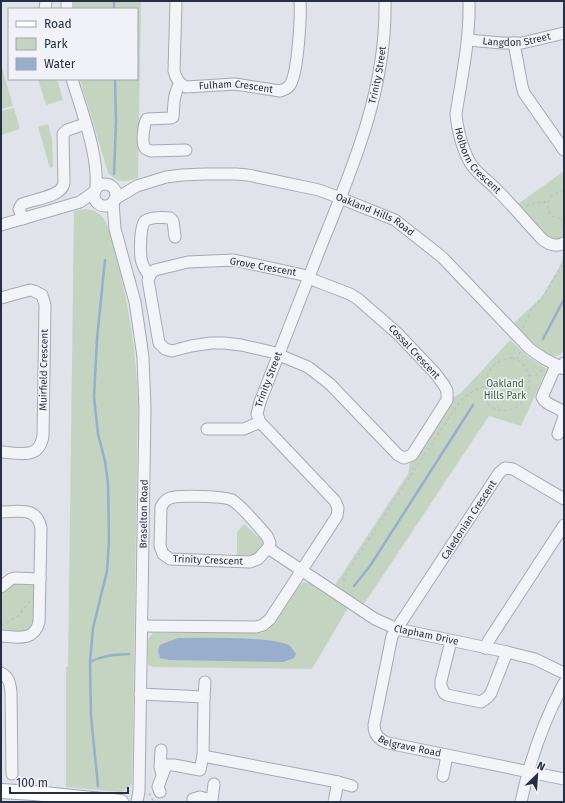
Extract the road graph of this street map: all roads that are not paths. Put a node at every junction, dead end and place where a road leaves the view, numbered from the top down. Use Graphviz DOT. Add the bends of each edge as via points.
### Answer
graph roads {
  1 [pos="176,1"];
  2 [pos="300,1"];
  3 [pos="385,1"];
  4 [pos="469,1"];
  5 [pos="564,33"];
  6 [pos="468,40"];
  7 [pos="514,43"];
  8 [pos="72,80"];
  9 [pos="180,84"];
  10 [pos="85,124"];
  11 [pos="186,150"];
  12 [pos="564,150"];
  13 [pos="94,157"];
  14 [pos="111,185"];
  15 [pos="137,186"];
  16 [pos="56,194"];
  17 [pos="97,197"];
  18 [pos="341,198"];
  19 [pos="114,201"];
  20 [pos="60,207"];
  21 [pos="23,218"];
  22 [pos="1,225"];
  23 [pos="115,229"];
  24 [pos="175,237"];
  25 [pos="564,244"];
  26 [pos="149,275"];
  27 [pos="309,278"];
  28 [pos="1,298"];
  29 [pos="278,354"];
  30 [pos="563,366"];
  31 [pos="260,422"];
  32 [pos="207,429"];
  33 [pos="558,434"];
  34 [pos="1,452"];
  35 [pos="564,499"];
  36 [pos="1,512"];
  37 [pos="564,525"];
  38 [pos="268,548"];
  39 [pos="302,570"];
  40 [pos="40,579"];
  41 [pos="1,587"];
  42 [pos="142,626"];
  43 [pos="397,629"];
  44 [pos="1,636"];
  45 [pos="451,640"];
  46 [pos="485,648"];
  47 [pos="507,652"];
  48 [pos="1,673"];
  49 [pos="564,673"];
  50 [pos="205,682"];
  51 [pos="564,683"];
  52 [pos="140,694"];
  53 [pos="204,697"];
  54 [pos="161,750"];
  55 [pos="203,756"];
  56 [pos="447,756"];
  57 [pos="527,772"];
  58 [pos="12,774"];
  59 [pos="163,776"];
  60 [pos="443,776"];
  61 [pos="564,779"];
  62 [pos="338,782"];
  63 [pos="214,784"];
  64 [pos="352,786"];
  65 [pos="1,791"];
  66 [pos="155,792"];
  67 [pos="193,799"];
  68 [pos="121,802"];
  69 [pos="137,802"];
  70 [pos="334,802"];
  71 [pos="522,802"];
  1 -- 9 [label="street" via="174,72"];
  2 -- 9 [label="street, Fulham Crescent" via="296,61 292,82 287,89 280,91 235,84 186,87"];
  3 -- 18 [label="street, Trinity Street" via="384,38 376,92"];
  4 -- 6 [label="street, Holborn Crescent"];
  5 -- 7 [label="street, Langdon Street"];
  6 -- 7 [label="street, Langdon Street"];
  6 -- 25 [label="street, Holborn Crescent" via="456,114 470,163 547,243 555,246"];
  7 -- 12 [label="street" via="524,93"];
  8 -- 10 [label="street"];
  9 -- 11 [label="street" via="176,90 173,117 147,119 144,124 143,144 151,151"];
  10 -- 13 [label="street"];
  10 -- 16 [label="street" via="63,132 64,184 61,191"];
  13 -- 14 [label="street"];
  13 -- 17 [label="street"];
  14 -- 15 [label="street, Oakland Hills Road"];
  14 -- 17 [label="street" via="102,184"];
  14 -- 19 [label="street" via="116,194"];
  15 -- 18 [label="street, Oakland Hills Road" via="182,175 236,174 319,190"];
  15 -- 19 [label="street, Oakland Hills Road"];
  16 -- 20 [label="street"];
  16 -- 21 [label="street" via="21,205 19,209"];
  17 -- 19 [label="street" via="109,205"];
  17 -- 20 [label="street"];
  17 -- 23 [label="street, Braselton Road"];
  18 -- 27 [label="street, Trinity Street"];
  18 -- 30 [label="street, Oakland Hills Road" via="395,220 442,257 530,349 548,361"];
  19 -- 23 [label="street, Braselton Road"];
  20 -- 21 [label="street"];
  21 -- 22 [label="street"];
  23 -- 42 [label="street, Braselton Road" via="135,302 143,357 146,409"];
  24 -- 26 [label="street" via="173,221 170,218 151,219 144,223 141,258"];
  26 -- 27 [label="street, Grove Crescent" via="156,270 188,262 234,260"];
  26 -- 29 [label="street" via="159,343 165,349 172,351 201,344 224,343"];
  27 -- 29 [label="street, Trinity Street"];
  27 -- 29 [label="street, Cossal Crescent" via="350,294 378,315 439,379 447,391 447,400 415,452 410,457 401,457 324,378 308,367"];
  28 -- 34 [label="street, Muirfield Crescent" via="30,290 42,295 45,305 42,444 32,453"];
  29 -- 31 [label="street, Trinity Street" via="258,407"];
  30 -- 33 [label="street" via="554,370 542,397 544,401 564,413"];
  31 -- 32 [label="street" via="244,429"];
  31 -- 39 [label="street, Trinity Street" via="337,505 335,519"];
  35 -- 43 [label="street, Caledonian Crescent" via="514,469 502,470"];
  36 -- 40 [label="street" via="30,512 40,521"];
  37 -- 46 [label="street"];
  38 -- 38 [label="street, Trinity Crescent" via="270,543 267,536 231,500 219,497 176,496 168,499 161,507 160,546 163,554 170,560 250,562 258,559"];
  38 -- 39 [label="street"];
  39 -- 42 [label="street, Trinity Street" via="268,621 260,627"];
  39 -- 43 [label="street, Clapham Drive" via="375,619"];
  40 -- 41 [label="street" via="15,578"];
  40 -- 44 [label="street" via="39,622 35,633 29,637"];
  42 -- 52 [label="street, Braselton Road"];
  43 -- 45 [label="street, Clapham Drive"];
  43 -- 56 [label="street, Belgrave Road" via="392,636 374,730 381,740 388,743"];
  45 -- 46 [label="street, Clapham Drive"];
  45 -- 47 [label="street" via="441,681 442,690 447,695 472,701 482,702 491,693"];
  46 -- 47 [label="street, Clapham Drive"];
  47 -- 49 [label="street, Clapham Drive" via="535,659"];
  48 -- 58 [label="street" via="10,682"];
  50 -- 53 [label="street"];
  51 -- 57 [label="street" via="546,718"];
  52 -- 53 [label="street"];
  52 -- 69 [label="street, Braselton Road"];
  53 -- 55 [label="street"];
  54 -- 59 [label="street" via="160,767"];
  55 -- 59 [label="street" via="200,770 168,764"];
  55 -- 62 [label="street"];
  56 -- 57 [label="street, Belgrave Road"];
  56 -- 60 [label="street"];
  57 -- 61 [label="street, Belgrave Road"];
  57 -- 71 [label="street"];
  59 -- 66 [label="street"];
  62 -- 64 [label="street"];
  62 -- 70 [label="street"];
  63 -- 67 [label="street" via="212,800 200,797"];
  65 -- 68 [label="main road"];
}
